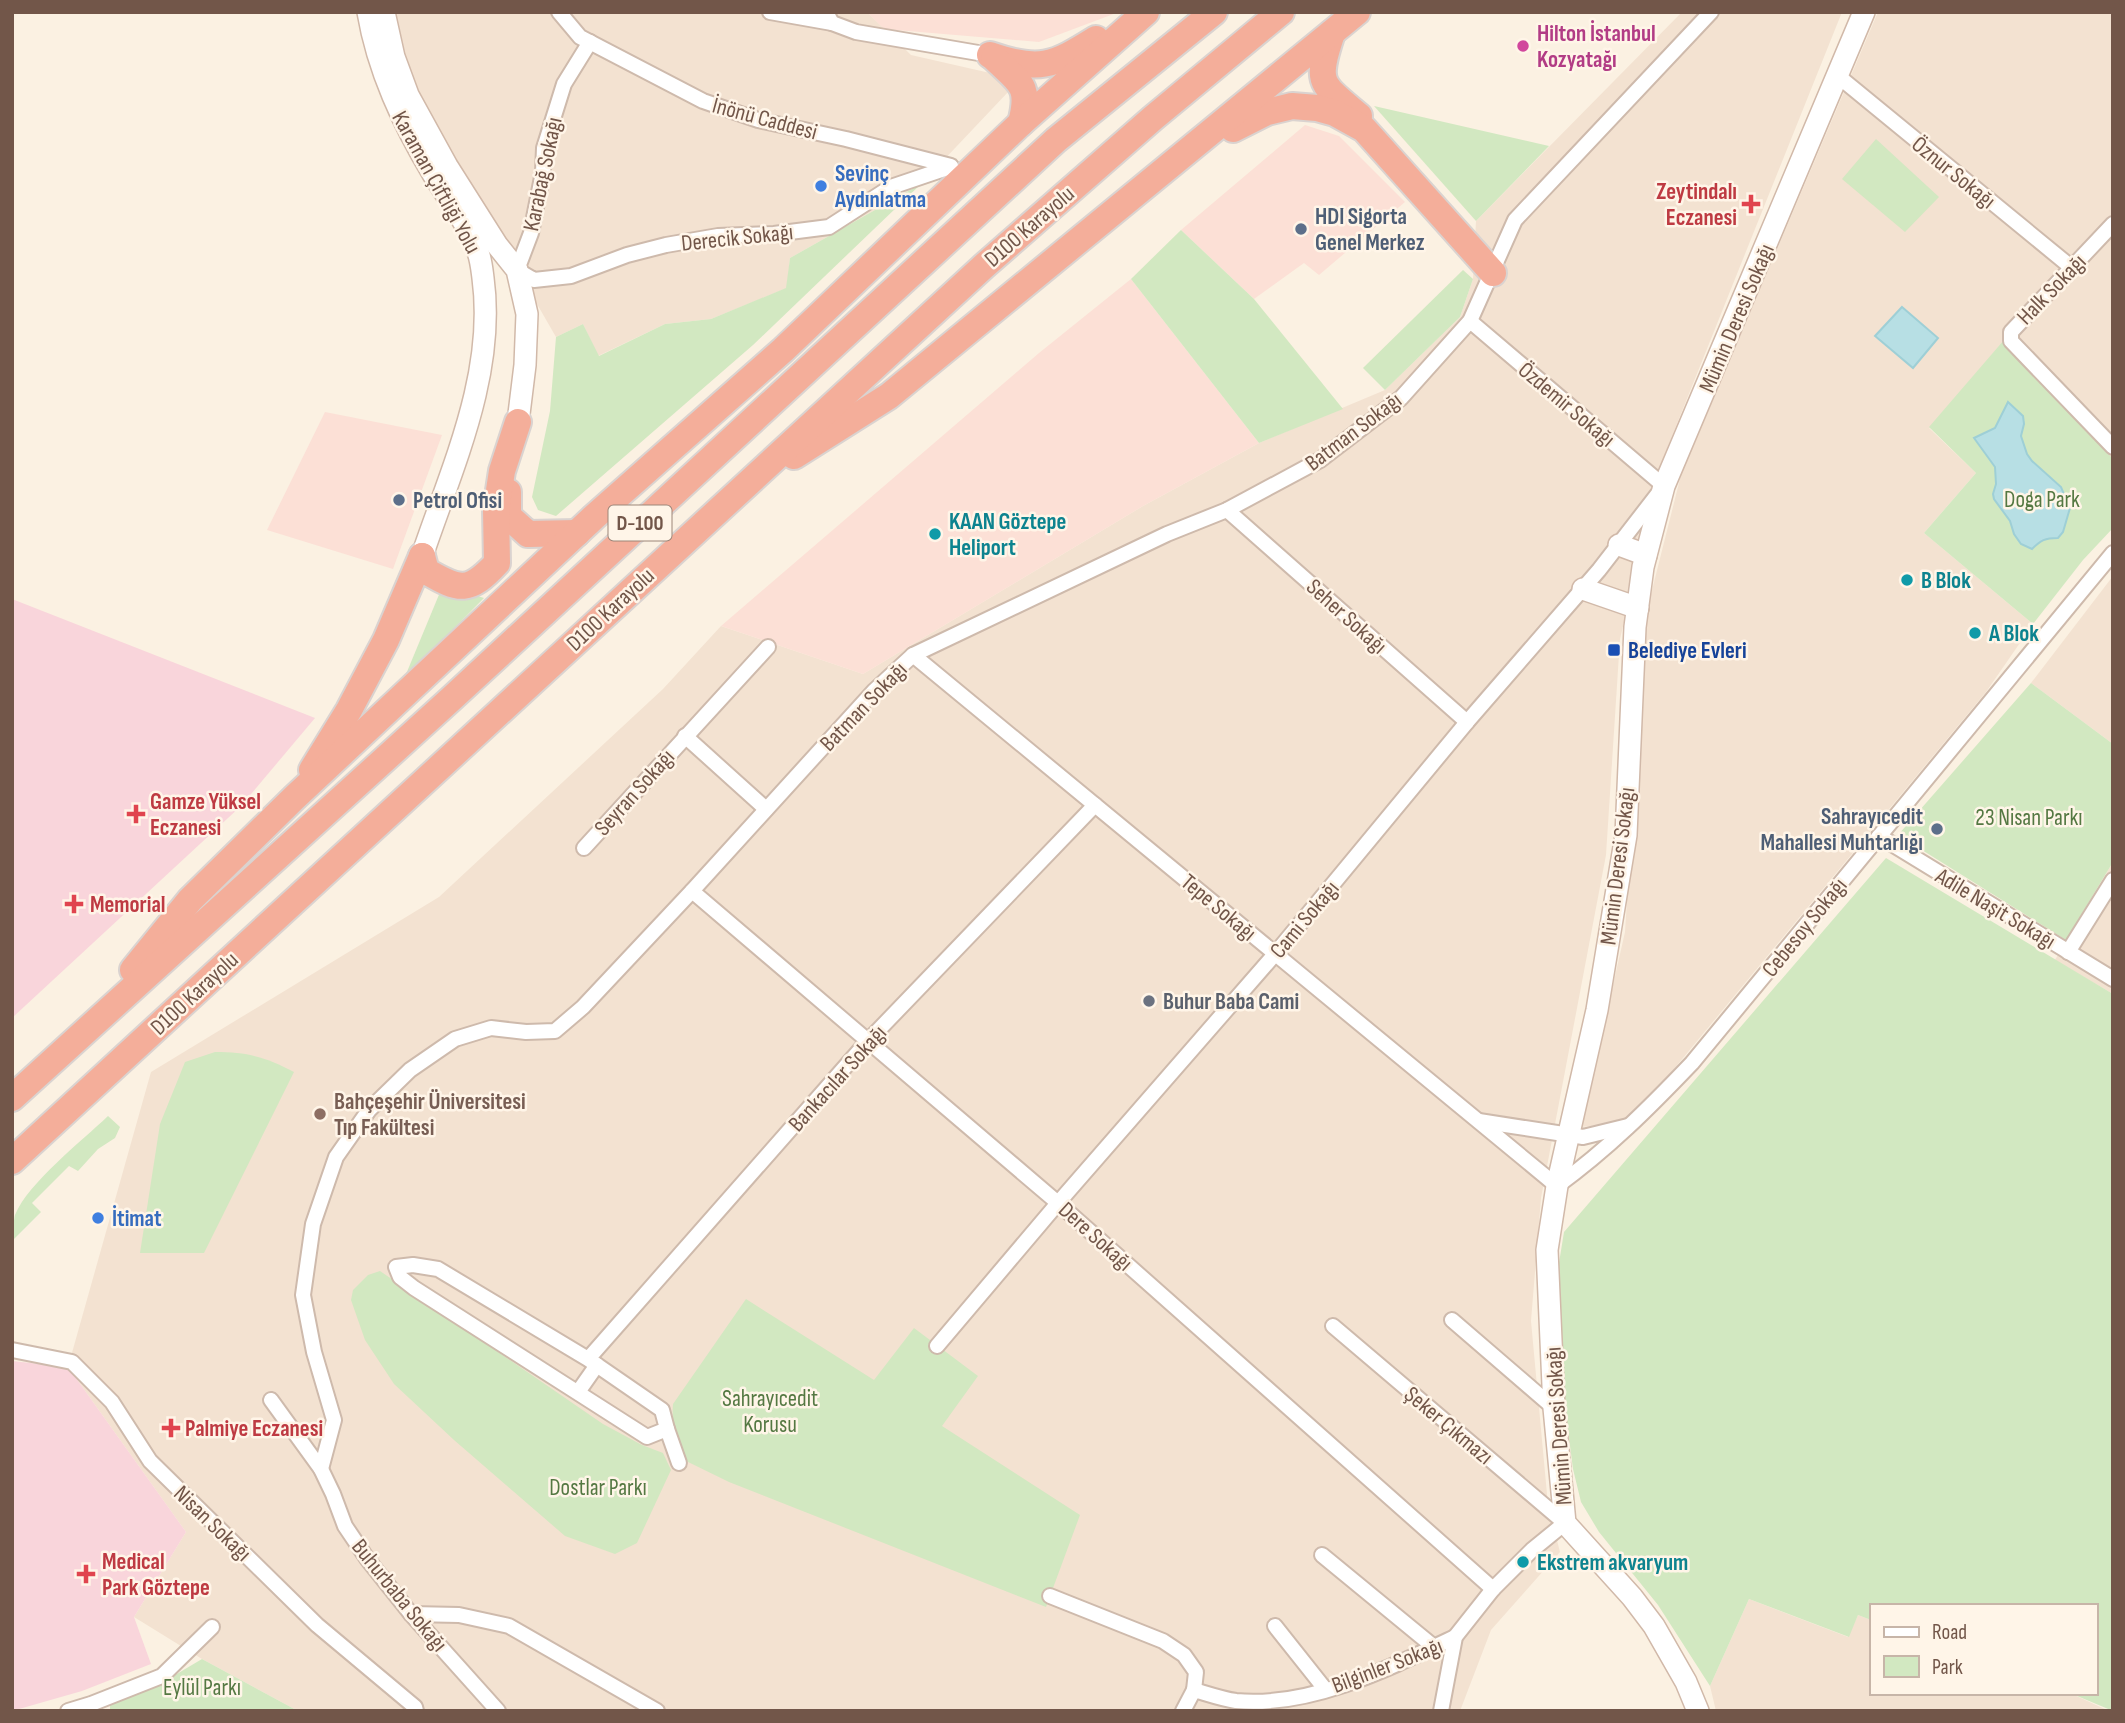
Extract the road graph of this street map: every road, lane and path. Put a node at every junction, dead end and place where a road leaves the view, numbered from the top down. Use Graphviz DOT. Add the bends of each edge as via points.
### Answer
graph roads {
  1 [pos="368,12"];
  2 [pos="384,12"];
  3 [pos="559,12"];
  4 [pos="770,12"];
  5 [pos="1139,12"];
  6 [pos="1146,12"];
  7 [pos="1214,12"];
  8 [pos="1281,12"];
  9 [pos="1357,12"];
  10 [pos="1711,12"];
  11 [pos="1864,12"];
  12 [pos="829,18"];
  13 [pos="1332,33"];
  14 [pos="590,42"];
  15 [pos="990,55"];
  16 [pos="1067,58"];
  17 [pos="1838,76"];
  18 [pos="1049,98"];
  19 [pos="1021,123"];
  20 [pos="1378,138"];
  21 [pos="1193,148"];
  22 [pos="992,151"];
  23 [pos="950,167"];
  24 [pos="2113,224"];
  25 [pos="1495,267"];
  26 [pos="2071,267"];
  27 [pos="517,270"];
  28 [pos="1470,321"];
  29 [pos="518,422"];
  30 [pos="2113,447"];
  31 [pos="1664,486"];
  32 [pos="737,492"];
  33 [pos="1227,510"];
  34 [pos="577,533"];
  35 [pos="1619,545"];
  36 [pos="2113,553"];
  37 [pos="1646,555"];
  38 [pos="422,556"];
  39 [pos="1583,589"];
  40 [pos="1638,608"];
  41 [pos="768,647"];
  42 [pos="913,654"];
  43 [pos="1467,722"];
  44 [pos="685,736"];
  45 [pos="295,798"];
  46 [pos="1095,805"];
  47 [pos="766,809"];
  48 [pos="1879,836"];
  49 [pos="584,848"];
  50 [pos="2113,880"];
  51 [pos="692,891"];
  52 [pos="2068,952"];
  53 [pos="1275,954"];
  54 [pos="2113,979"];
  55 [pos="74,1042"];
  56 [pos="867,1042"];
  57 [pos="12,1098"];
  58 [pos="1478,1121"];
  59 [pos="1633,1125"];
  60 [pos="1576,1136"];
  61 [pos="1595,1158"];
  62 [pos="12,1161"];
  63 [pos="1557,1186"];
  64 [pos="1058,1203"];
  65 [pos="1452,1320"];
  66 [pos="1333,1326"];
  67 [pos="937,1346"];
  68 [pos="12,1350"];
  69 [pos="593,1362"];
  70 [pos="578,1392"];
  71 [pos="271,1400"];
  72 [pos="1554,1408"];
  73 [pos="667,1429"];
  74 [pos="679,1463"];
  75 [pos="321,1469"];
  76 [pos="1565,1523"];
  77 [pos="1322,1555"];
  78 [pos="1493,1589"];
  79 [pos="1051,1596"];
  80 [pos="411,1614"];
  81 [pos="1275,1626"];
  82 [pos="212,1627"];
  83 [pos="1455,1637"];
  84 [pos="1434,1647"];
  85 [pos="1325,1689"];
  86 [pos="1194,1690"];
  87 [pos="93,1708"];
  88 [pos="68,1711"];
  89 [pos="416,1711"];
  90 [pos="498,1711"];
  91 [pos="657,1711"];
  92 [pos="1183,1711"];
  93 [pos="1441,1711"];
  94 [pos="1698,1711"];
  1 -- 38 [label="street, Karaman Çiftliği Yolu" via="395,105 480,254 485,294 476,393"];
  2 -- 27 [label="street" via="408,95 447,166"];
  3 -- 14 [label="street, İnönü Caddesi"];
  4 -- 12 [label="street"];
  5 -- 16 [label="highway"];
  6 -- 18 [label="highway"];
  7 -- 55 [label="highway, D100 Karayolu / D-100" via="1056,140"];
  8 -- 32 [label="highway, D100 Karayolu / D-100" via="984,266"];
  9 -- 13 [label="highway"];
  10 -- 25 [label="street, Batman Sokağı" via="1515,220"];
  11 -- 17 [label="street, Mümin Deresi Sokağı"];
  12 -- 15 [label="street" via="856,32"];
  13 -- 20 [label="highway" via="1322,76 1331,93"];
  13 -- 21 [label="highway"];
  14 -- 23 [label="street, İnönü Caddesi" via="703,101 758,120"];
  14 -- 27 [label="street, Karabağ Sokağı" via="564,84 544,148 531,233"];
  15 -- 16 [label="highway" via="1036,66"];
  15 -- 19 [label="highway" via="1020,84 1026,101"];
  16 -- 18 [label="highway" via="1069,67"];
  17 -- 26 [label="street, Öznur Sokağı"];
  17 -- 31 [label="street, Mümin Deresi Sokağı"];
  18 -- 19 [label="highway"];
  19 -- 22 [label="highway"];
  20 -- 21 [label="highway" via="1335,113 1292,106 1267,112"];
  20 -- 25 [label="highway"];
  21 -- 32 [label="highway" via="890,396"];
  22 -- 23 [label="street"];
  22 -- 34 [label="highway" via="783,350"];
  23 -- 27 [label="street, Derecik Sokağı" via="891,187 829,227 666,245 570,276 534,280"];
  24 -- 26 [label="street, Halk Sokağı"];
  25 -- 28 [label="street, Batman Sokağı"];
  26 -- 30 [label="street, Halk Sokağı" via="2013,327 2011,341"];
  27 -- 29 [label="street" via="527,314"];
  28 -- 31 [label="street, Özdemir Sokağı"];
  28 -- 33 [label="street, Batman Sokağı" via="1401,398 1320,460"];
  29 -- 34 [label="highway" via="508,516 528,534"];
  29 -- 38 [label="highway" via="502,471 496,563 479,582 464,587 426,572"];
  31 -- 35 [label="street, Cami Sokağı"];
  31 -- 37 [label="street, Mümin Deresi Sokağı"];
  32 -- 62 [label="highway, D100 Karayolu / D-100"];
  33 -- 42 [label="street, Batman Sokağı"];
  33 -- 43 [label="street, Seher Sokağı"];
  34 -- 45 [label="highway"];
  35 -- 37 [label="street"];
  35 -- 39 [label="street, Cami Sokağı"];
  36 -- 48 [label="street, Cebesoy Sokağı"];
  37 -- 40 [label="street, Mümin Deresi Sokağı"];
  38 -- 45 [label="highway" via="349,710"];
  39 -- 40 [label="street"];
  39 -- 43 [label="street, Cami Sokağı"];
  40 -- 60 [label="street, Mümin Deresi Sokağı" via="1626,835"];
  41 -- 44 [label="street, Seyran Sokağı"];
  42 -- 46 [label="street, Tepe Sokağı"];
  42 -- 47 [label="street, Batman Sokağı"];
  43 -- 53 [label="street, Cami Sokağı"];
  44 -- 47 [label="street, Seyran Sokağı"];
  44 -- 49 [label="street, Seyran Sokağı"];
  45 -- 55 [label="highway" via="190,900"];
  46 -- 53 [label="street, Tepe Sokağı"];
  46 -- 56 [label="street, Bankacılar Sokağı"];
  47 -- 51 [label="street, Batman Sokağı"];
  48 -- 52 [label="street, Adile Naşit Sokağı"];
  48 -- 59 [label="street, Cebesoy Sokağı" via="1692,1063"];
  50 -- 52 [label="street"];
  51 -- 56 [label="street, Dere Sokağı"];
  51 -- 75 [label="street, Batman Sokağı" via="555,1031 491,1028 455,1039 410,1069 369,1110 336,1157 313,1224 303,1295 334,1420"];
  52 -- 54 [label="street, Adile Naşit Sokağı"];
  53 -- 58 [label="street, Tepe Sokağı"];
  53 -- 64 [label="street, Cami Sokağı"];
  55 -- 57 [label="highway, D100 Karayolu / D-100"];
  56 -- 64 [label="street, Dere Sokağı"];
  56 -- 69 [label="street, Bankacılar Sokağı"];
  58 -- 60 [label="street"];
  58 -- 63 [label="street, Tepe Sokağı"];
  59 -- 60 [label="street"];
  59 -- 61 [label="street, Cebesoy Sokağı"];
  60 -- 61 [label="street" via="1592,1144"];
  60 -- 63 [label="street, Mümin Deresi Sokağı"];
  61 -- 63 [label="street, Cebesoy Sokağı"];
  63 -- 72 [label="street, Mümin Deresi Sokağı" via="1547,1250"];
  64 -- 67 [label="street, Cami Sokağı"];
  64 -- 78 [label="street, Dere Sokağı"];
  65 -- 72 [label="street"];
  66 -- 76 [label="street, Şeker Çıkmazı"];
  68 -- 89 [label="street, Nisan Sokağı" via="72,1362 112,1402 150,1461 317,1625"];
  69 -- 70 [label="street, Bankacılar Sokağı"];
  69 -- 70 [label="street" via="438,1269 396,1266 400,1277 414,1288"];
  69 -- 73 [label="street" via="662,1410"];
  70 -- 73 [label="street" via="647,1437"];
  71 -- 75 [label="street, Buhurbaba Sokağı"];
  72 -- 76 [label="street, Mümin Deresi Sokağı"];
  73 -- 74 [label="street"];
  75 -- 80 [label="street, Buhurbaba Sokağı" via="345,1526"];
  76 -- 78 [label="street, Mümin Deresi Sokağı"];
  76 -- 94 [label="street" via="1654,1626"];
  77 -- 84 [label="street"];
  78 -- 83 [label="street, Mümin Deresi Sokağı"];
  79 -- 86 [label="street" via="1163,1641 1184,1655 1196,1672"];
  80 -- 90 [label="street, Buhurbaba Sokağı"];
  80 -- 91 [label="street" via="459,1615 509,1626"];
  81 -- 85 [label="street"];
  82 -- 87 [label="street" via="162,1676"];
  83 -- 84 [label="street, Bilginler Sokağı"];
  83 -- 93 [label="street, Mümin Deresi Sokağı"];
  84 -- 85 [label="street, Bilginler Sokağı"];
  85 -- 86 [label="street, Bilginler Sokağı" via="1273,1701 1234,1701"];
  86 -- 92 [label="street"];
  87 -- 88 [label="street"];
}
